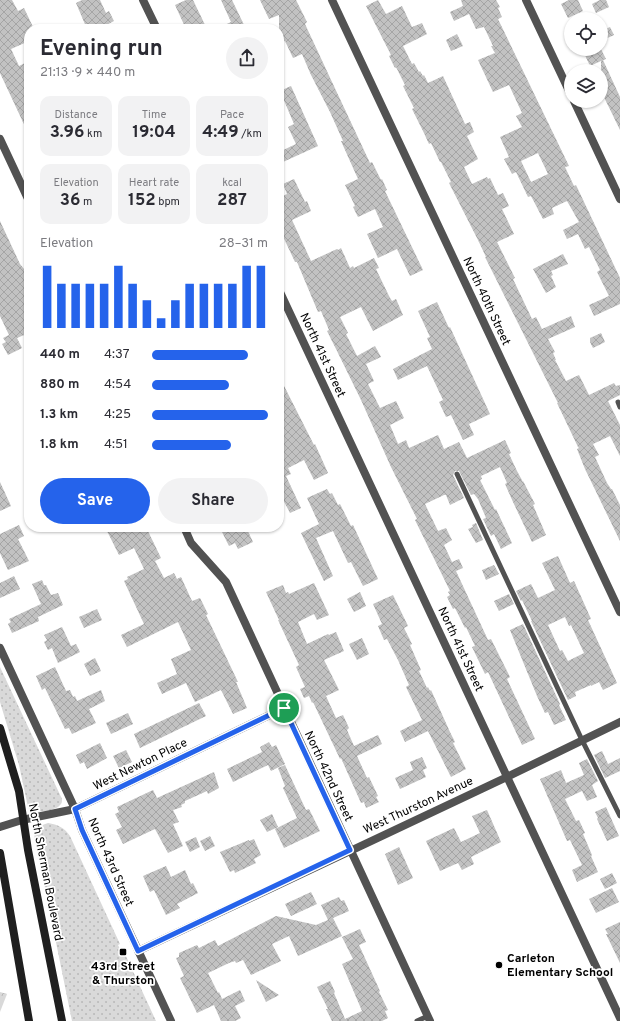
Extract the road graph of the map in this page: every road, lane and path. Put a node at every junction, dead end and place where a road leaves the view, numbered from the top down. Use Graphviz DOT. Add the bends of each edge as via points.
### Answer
graph roads {
  1 [pos="143,0"];
  2 [pos="332,0"];
  3 [pos="526,0"];
  4 [pos="155,24"];
  5 [pos="564,80"];
  6 [pos="577,108"];
  7 [pos="0,139"];
  8 [pos="24,190"];
  9 [pos="620,199"];
  10 [pos="284,301"];
  11 [pos="456,474"];
  12 [pos="186,532"];
  13 [pos="620,612"];
  14 [pos="0,648"];
  15 [pos="284,708"];
  16 [pos="620,722"];
  17 [pos="0,728"];
  18 [pos="582,740"];
  19 [pos="507,777"];
  20 [pos="75,809"];
  21 [pos="620,816"];
  22 [pos="22,820"];
  23 [pos="0,827"];
  24 [pos="350,850"];
  25 [pos="0,852"];
  26 [pos="138,951"];
  27 [pos="429,1018"];
  28 [pos="620,1018"];
  29 [pos="29,1021"];
  30 [pos="62,1021"];
  31 [pos="171,1021"];
  32 [pos="417,1021"];
  1 -- 4 [label="street"];
  2 -- 13 [label="street, North 40th Street"];
  3 -- 5 [label="street"];
  6 -- 9 [label="street"];
  7 -- 8 [label="street"];
  10 -- 19 [label="street, North 41st Street"];
  11 -- 18 [label="lane"];
  12 -- 15 [label="street, North 42nd Street" via="191,543 226,582"];
  14 -- 20 [label="street, North 43rd Street"];
  15 -- 20 [label="street, West Newton Place"];
  15 -- 24 [label="street, North 42nd Street"];
  16 -- 18 [label="street, West Thurston Avenue"];
  17 -- 22 [label="main road, North Sherman Boulevard" via="19,791"];
  18 -- 19 [label="street, West Thurston Avenue"];
  18 -- 21 [label="lane"];
  19 -- 24 [label="street, West Thurston Avenue"];
  19 -- 28 [label="street, North 41st Street"];
  20 -- 22 [label="street, West Newton Place"];
  20 -- 26 [label="street, North 43rd Street" via="82,830"];
  22 -- 23 [label="street, West Newton Place"];
  22 -- 30 [label="main road, North Sherman Boulevard"];
  24 -- 26 [label="street, West Thurston Avenue"];
  24 -- 27 [label="street, North 42nd Street"];
  25 -- 29 [label="main road"];
  26 -- 31 [label="street, North 43rd Street"];
  27 -- 32 [label="lane"];
}
